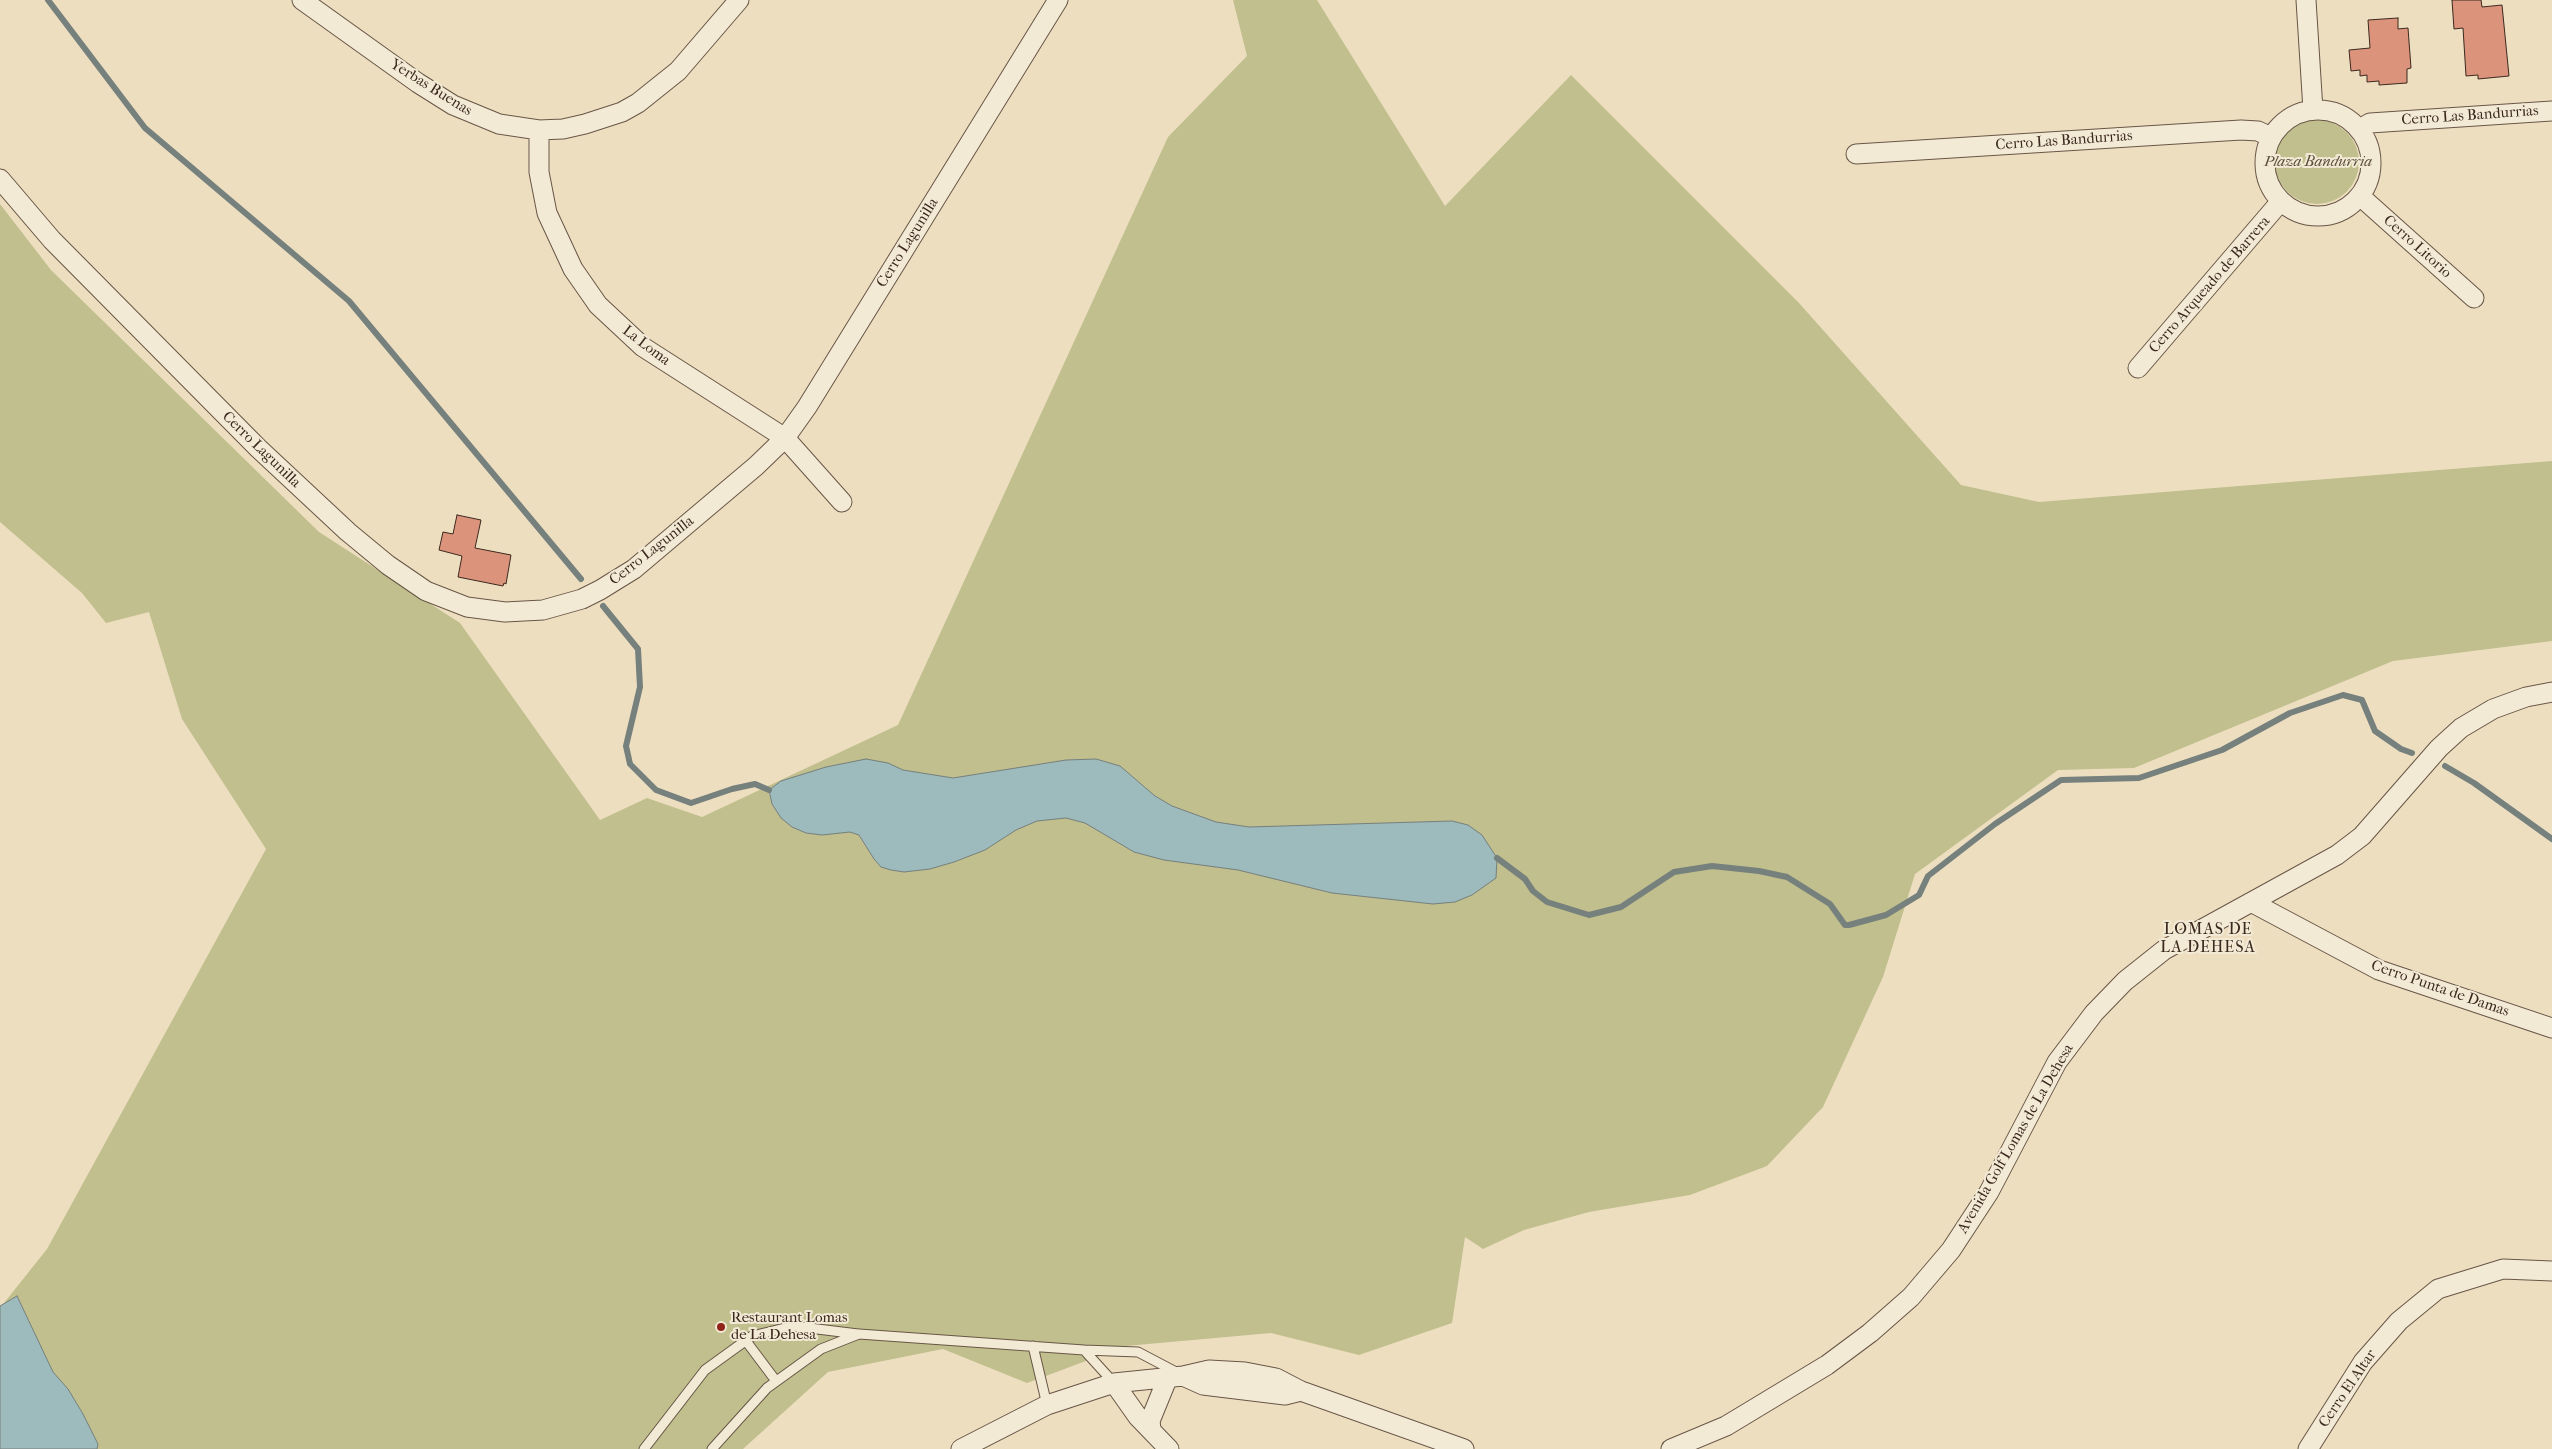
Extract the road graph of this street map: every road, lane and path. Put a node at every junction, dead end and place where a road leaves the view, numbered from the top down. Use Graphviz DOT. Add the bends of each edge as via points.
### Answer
graph roads {
  1 [pos="302,0"];
  2 [pos="739,0"];
  3 [pos="1058,0"];
  4 [pos="2306,0"];
  5 [pos="2313,110"];
  6 [pos="2552,110"];
  7 [pos="2360,129"];
  8 [pos="540,130"];
  9 [pos="2271,137"];
  10 [pos="1856,154"];
  11 [pos="0,179"];
  12 [pos="2360,196"];
  13 [pos="2281,201"];
  14 [pos="2474,298"];
  15 [pos="2138,368"];
  16 [pos="785,438"];
  17 [pos="842,502"];
  18 [pos="2552,692"];
  19 [pos="2251,902"];
  20 [pos="2552,1028"];
  21 [pos="2552,1271"];
  22 [pos="863,1335"];
  23 [pos="746,1341"];
  24 [pos="1033,1346"];
  25 [pos="1084,1350"];
  26 [pos="1175,1377"];
  27 [pos="776,1381"];
  28 [pos="1114,1383"];
  29 [pos="1047,1405"];
  30 [pos="1151,1429"];
  31 [pos="644,1449"];
  32 [pos="712,1449"];
  33 [pos="961,1449"];
  34 [pos="1169,1449"];
  35 [pos="1464,1449"];
  36 [pos="1671,1449"];
  37 [pos="2308,1449"];
  1 -- 8 [label="street, Yerbas Buenas" via="453,105 499,124"];
  2 -- 8 [label="street, Yerbas Buenas" via="678,71 638,103 585,124"];
  3 -- 16 [label="street, Cerro Lagunilla"];
  4 -- 5 [label="street"];
  5 -- 7 [label="street" via="2334,112"];
  5 -- 9 [label="street" via="2291,117"];
  6 -- 7 [label="street, Cerro Las Bandurrias" via="2370,124"];
  7 -- 12 [label="street" via="2369,145 2372,162 2369,180"];
  8 -- 16 [label="street, La Loma" via="539,172 547,213 572,269 598,304 644,347"];
  9 -- 10 [label="street, Cerro Las Bandurrias" via="2258,131 2240,130"];
  9 -- 13 [label="street" via="2265,171 2270,188"];
  11 -- 16 [label="street, Cerro Lagunilla" via="79,268 303,491 388,565 426,591 446,600 486,610 523,612 563,605 600,590 656,551"];
  12 -- 13 [label="street" via="2347,208 2330,215 2295,212"];
  12 -- 14 [label="street, Cerro Litorio"];
  13 -- 15 [label="street, Cerro Arqueado de Barrera"];
  16 -- 17 [label="street, La Loma"];
  18 -- 19 [label="street, Avenida Golf Lomas de La Dehesa" via="2493,709 2461,728 2438,748 2362,836 2337,855"];
  19 -- 20 [label="street, Cerro Punta de Damas" via="2378,970"];
  19 -- 36 [label="street, Avenida Golf Lomas de La Dehesa" via="2164,950 2125,981 2094,1013 2057,1062 1988,1192 1951,1250 1911,1298 1827,1366 1726,1426"];
  21 -- 37 [label="street, Cerro El Altar" via="2503,1269 2438,1290 2399,1321 2363,1362"];
  22 -- 23 [label="lane" via="793,1326 752,1336"];
  22 -- 24 [label="lane"];
  22 -- 27 [label="lane" via="821,1349"];
  23 -- 27 [label="lane"];
  23 -- 31 [label="lane" via="705,1370"];
  24 -- 25 [label="lane"];
  24 -- 29 [label="lane"];
  25 -- 26 [label="lane" via="1138,1352"];
  25 -- 28 [label="lane"];
  26 -- 28 [label="street"];
  26 -- 30 [label="street" via="1150,1421"];
  26 -- 35 [label="street" via="1209,1370 1276,1378 1301,1391"];
  27 -- 32 [label="lane"];
  28 -- 29 [label="street"];
  28 -- 30 [label="street" via="1138,1417"];
  29 -- 33 [label="street"];
  30 -- 34 [label="street"];
}
